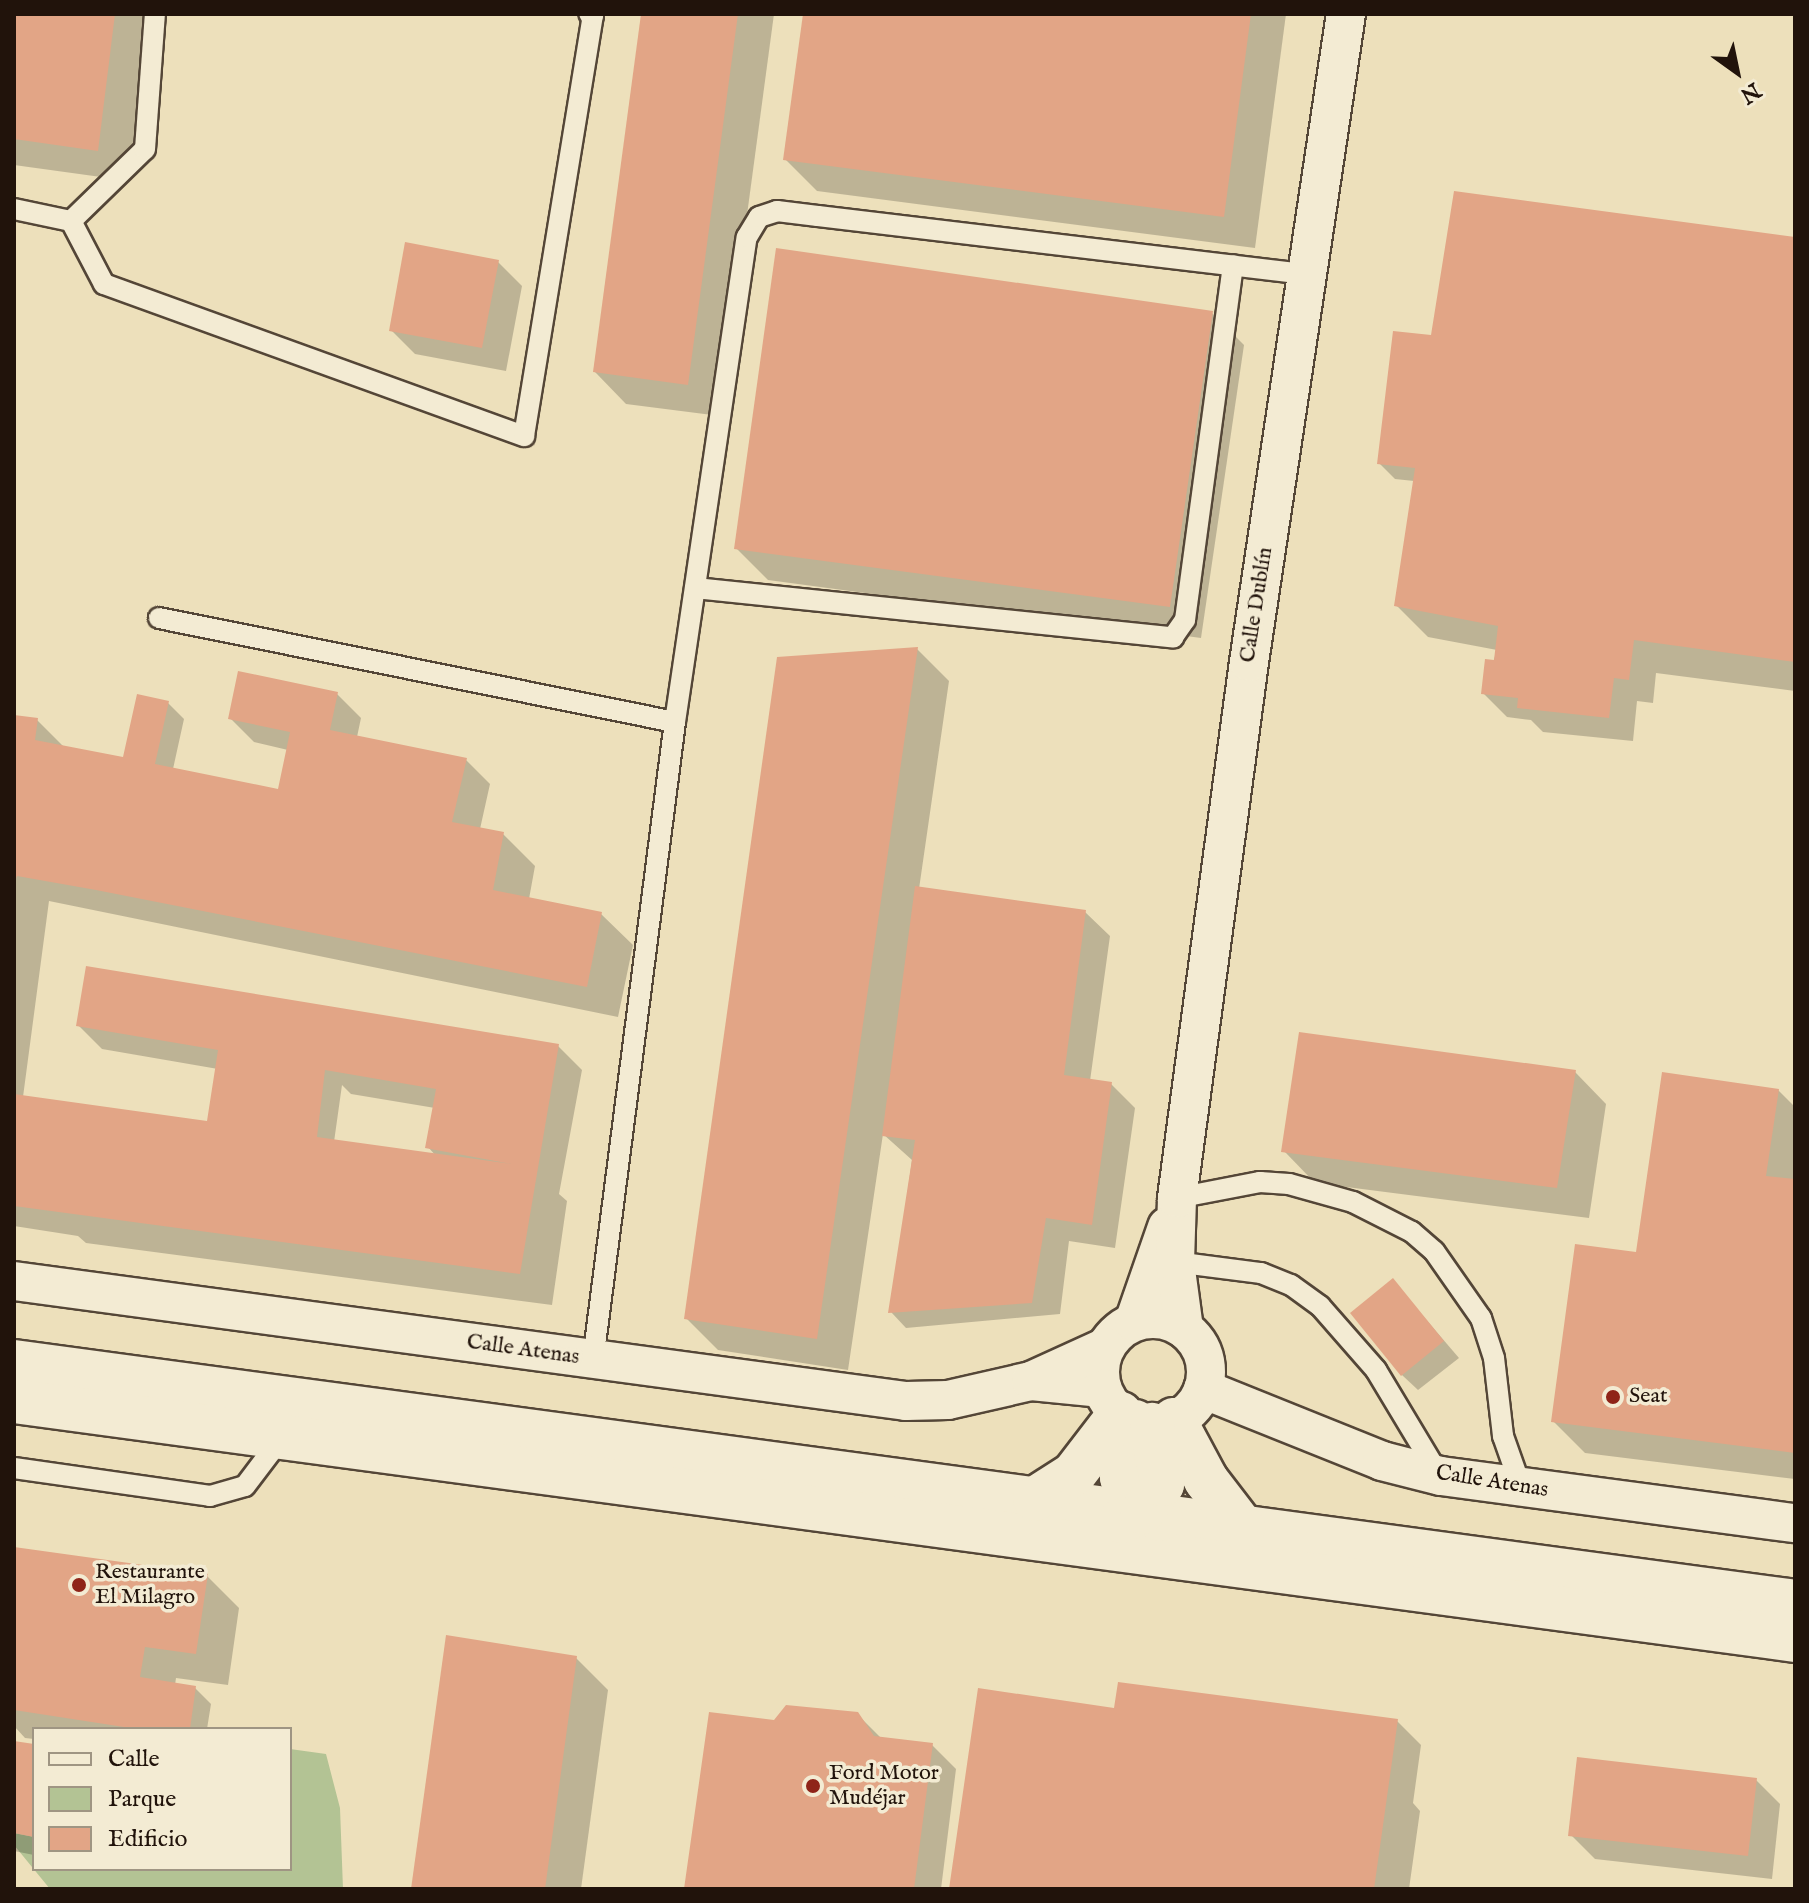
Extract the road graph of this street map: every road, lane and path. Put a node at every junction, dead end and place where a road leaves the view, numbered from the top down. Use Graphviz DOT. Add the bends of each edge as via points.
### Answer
graph roads {
  1 [pos="155,14"];
  2 [pos="589,14"];
  3 [pos="1346,14"];
  4 [pos="14,209"];
  5 [pos="71,221"];
  6 [pos="1233,265"];
  7 [pos="1308,274"];
  8 [pos="695,588"];
  9 [pos="159,618"];
  10 [pos="675,722"];
  11 [pos="1177,1198"];
  12 [pos="1175,1262"];
  13 [pos="14,1281"];
  14 [pos="1134,1322"];
  15 [pos="1184,1329"];
  16 [pos="1106,1347"];
  17 [pos="593,1360"];
  18 [pos="14,1362"];
  19 [pos="1031,1381"];
  20 [pos="14,1401"];
  21 [pos="1148,1410"];
  22 [pos="282,1437"];
  23 [pos="14,1468"];
  24 [pos="1441,1476"];
  25 [pos="609,1482"];
  26 [pos="1521,1487"];
  27 [pos="1035,1499"];
  28 [pos="1142,1512"];
  29 [pos="1795,1523"];
  30 [pos="1243,1528"];
  31 [pos="1795,1602"];
  32 [pos="1570,1609"];
  33 [pos="1795,1640"];
  1 -- 5 [label="lane" via="145,149"];
  2 -- 5 [label="lane" via="593,16 524,436 104,284"];
  3 -- 7 [label="street, Calle Dublín"];
  4 -- 5 [label="lane"];
  6 -- 7 [label="lane"];
  6 -- 8 [label="lane" via="777,211 759,217 747,237"];
  6 -- 8 [label="lane" via="1185,620 1173,637"];
  7 -- 11 [label="street, Calle Dublín"];
  8 -- 10 [label="lane"];
  9 -- 10 [label="lane"];
  10 -- 17 [label="lane"];
  11 -- 12 [label="street, Calle Dublín"];
  11 -- 14 [label="street, Calle Dublín"];
  11 -- 26 [label="lane" via="1260,1182 1289,1184 1339,1196 1412,1232 1434,1251 1481,1318 1494,1358 1503,1436"];
  12 -- 15 [label="street, Calle Dublín"];
  12 -- 24 [label="lane" via="1261,1273 1291,1285 1320,1306 1376,1370"];
  13 -- 17 [label="street, Calle Atenas"];
  14 -- 15 [label="street" via="1168,1321"];
  14 -- 16 [label="street"];
  15 -- 21 [label="street" via="1203,1356"];
  16 -- 19 [label="street"];
  16 -- 21 [label="street"];
  17 -- 19 [label="street, Calle Atenas" via="906,1401 948,1400"];
  18 -- 27 [label="main road"];
  19 -- 21 [label="street, Calle Atenas"];
  20 -- 22 [label="main road"];
  21 -- 24 [label="street, Calle Atenas"];
  21 -- 27 [label="main road" via="1074,1474"];
  21 -- 28 [label="main road" via="1122,1478"];
  21 -- 30 [label="main road"];
  22 -- 23 [label="lane" via="245,1486 210,1496"];
  22 -- 25 [label="main road"];
  24 -- 26 [label="street, Calle Atenas"];
  25 -- 28 [label="main road" via="821,1490 1106,1527"];
  25 -- 32 [label="main road"];
  26 -- 29 [label="street, Calle Atenas"];
  27 -- 28 [label="main road"];
  28 -- 30 [label="main road"];
  28 -- 32 [label="main road" via="1245,1548 1466,1579"];
  30 -- 31 [label="main road"];
  32 -- 33 [label="main road"];
}
